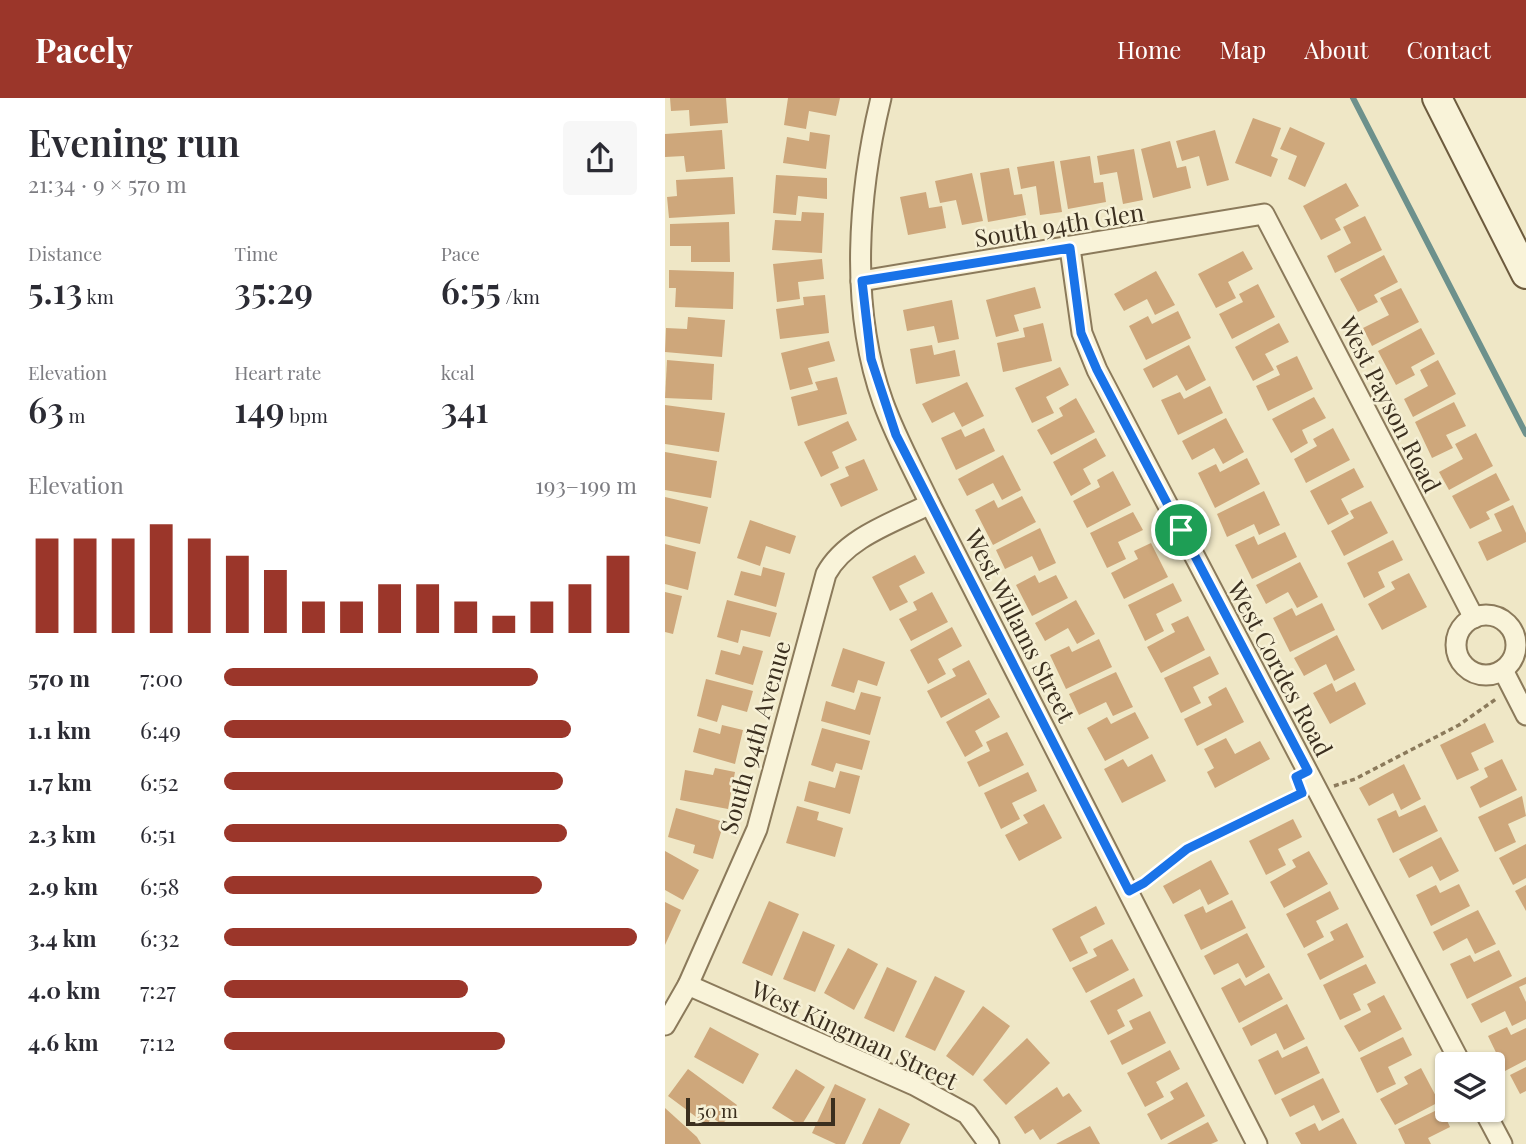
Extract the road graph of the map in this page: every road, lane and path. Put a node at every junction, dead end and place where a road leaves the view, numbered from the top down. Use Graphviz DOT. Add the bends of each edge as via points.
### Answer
graph roads {
  1 [pos="881,98"];
  2 [pos="1437,98"];
  3 [pos="1264,214"];
  4 [pos="1070,248"];
  5 [pos="1526,274"];
  6 [pos="862,281"];
  7 [pos="930,503"];
  8 [pos="1474,618"];
  9 [pos="1519,626"];
  10 [pos="1503,670"];
  11 [pos="1513,688"];
  12 [pos="1526,715"];
  13 [pos="1308,771"];
  14 [pos="1320,795"];
  15 [pos="1129,891"];
  16 [pos="688,985"];
  17 [pos="665,1025"];
  18 [pos="1455,1052"];
  19 [pos="1490,1122"];
  20 [pos="989,1144"];
  21 [pos="1257,1144"];
  22 [pos="1502,1144"];
  1 -- 6 [label="street, West Willams Street" via="867,151"];
  2 -- 5 [label="main road"];
  3 -- 4 [label="street, South 94th Glen"];
  3 -- 8 [label="street, West Payson Road"];
  4 -- 6 [label="street, South 94th Glen"];
  4 -- 13 [label="street, West Cordes Road" via="1081,333 1097,370"];
  6 -- 7 [label="street, West Willams Street" via="871,359 882,400"];
  7 -- 15 [label="street, West Willams Street"];
  7 -- 16 [label="street, South 94th Avenue" via="850,546 826,574 757,829"];
  8 -- 9 [label="street" via="1491,615"];
  8 -- 10 [label="street" via="1460,631 1460,660 1475,673"];
  9 -- 10 [label="street" via="1514,656"];
  10 -- 11 [label="street"];
  11 -- 12 [label="street"];
  11 -- 14 [label="path" via="1459,725"];
  13 -- 14 [label="street, West Cordes Road"];
  13 -- 15 [label="path" via="1296,777 1302,793 1187,849"];
  14 -- 18 [label="street, West Cordes Road"];
  15 -- 21 [label="street, West Willams Street"];
  16 -- 17 [label="street, South 94th Avenue"];
  16 -- 20 [label="street, West Kingman Street" via="914,1085 967,1114"];
  19 -- 22 [label="street"];
}
